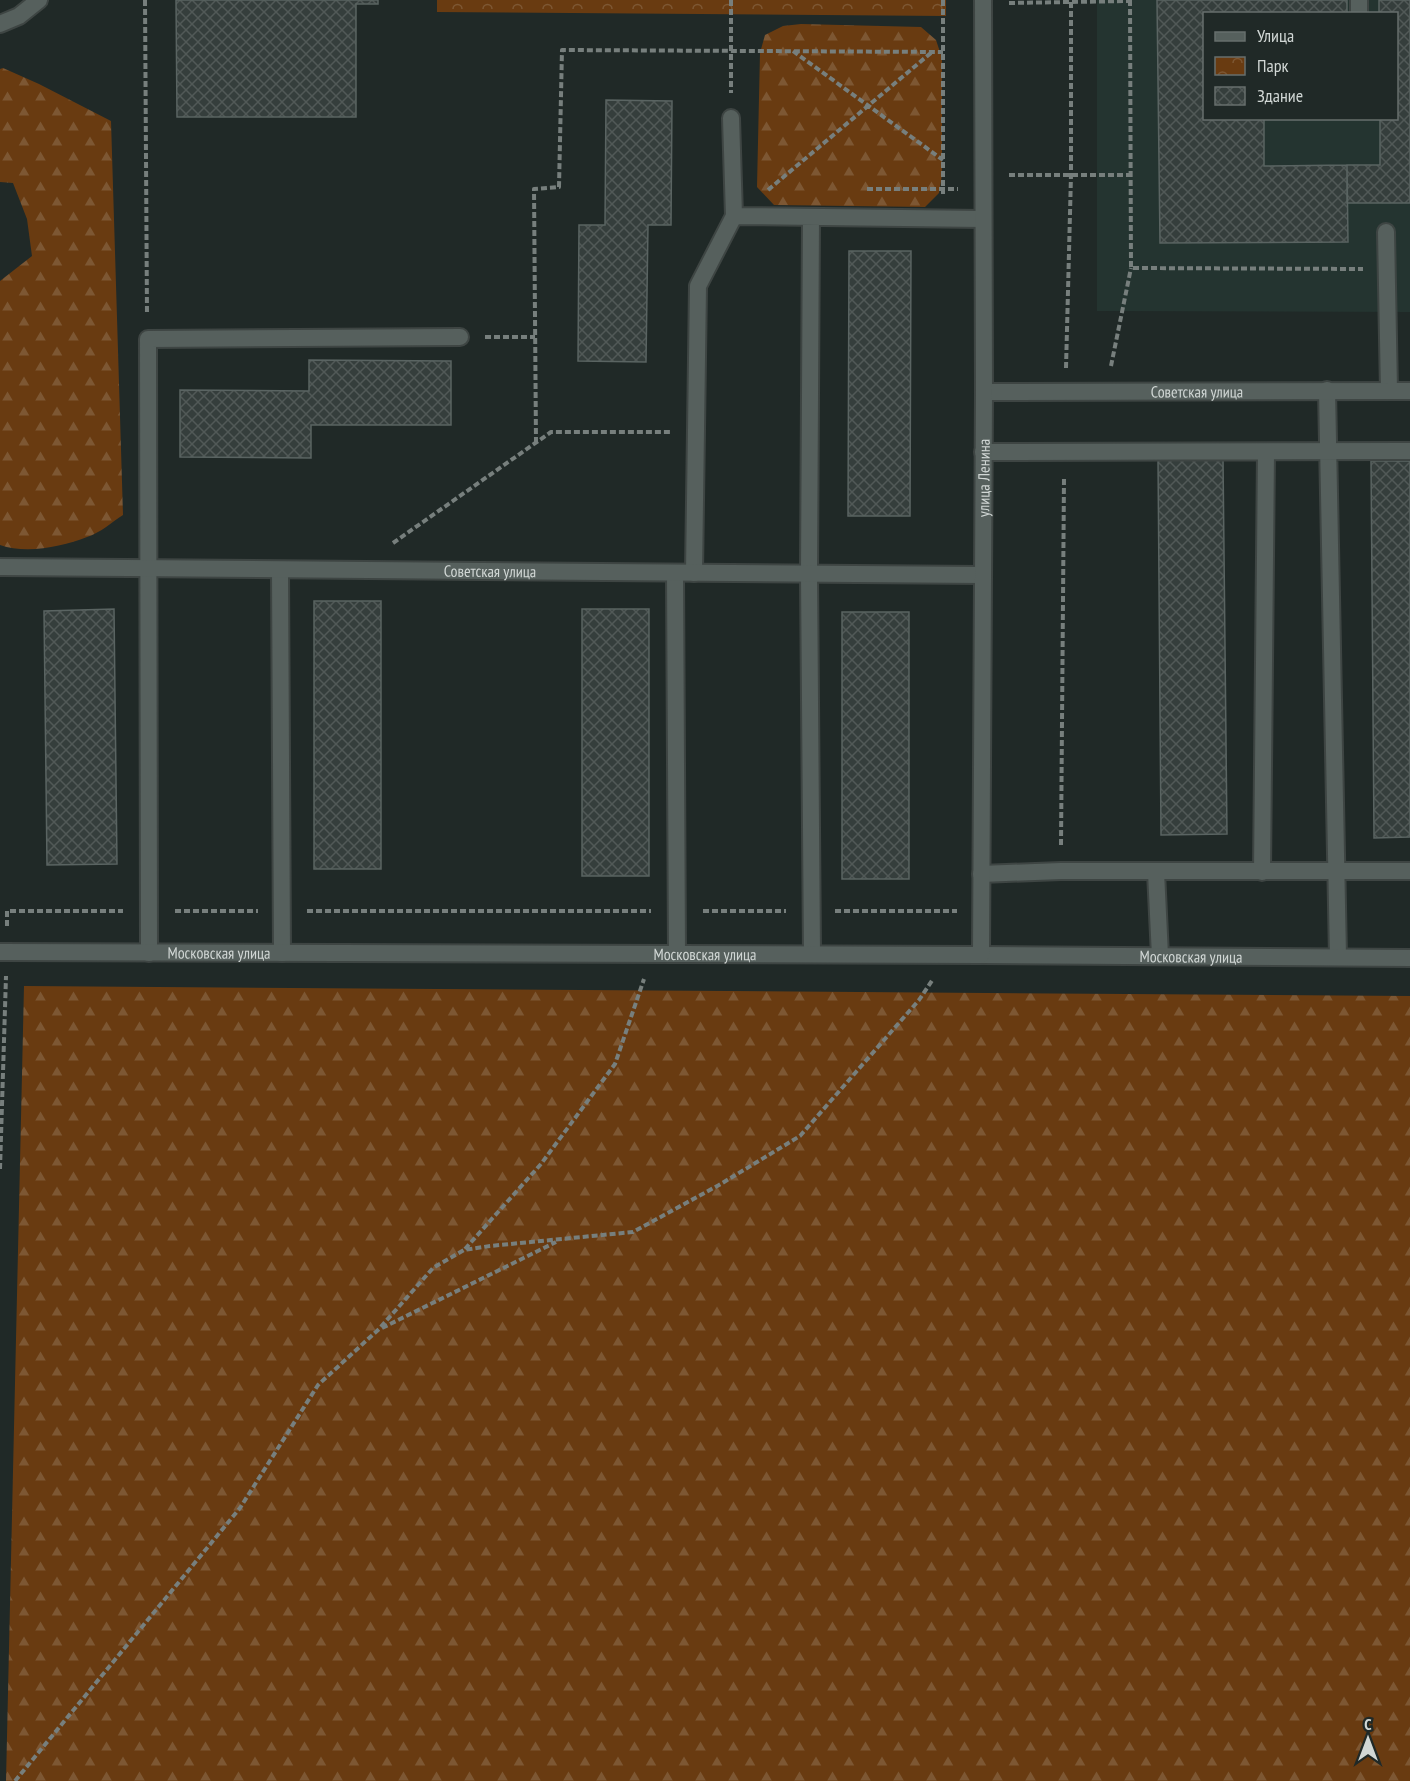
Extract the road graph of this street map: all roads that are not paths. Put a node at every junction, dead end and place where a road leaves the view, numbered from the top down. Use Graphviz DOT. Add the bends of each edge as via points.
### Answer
graph roads {
  1 [pos="39,0"];
  2 [pos="983,2"];
  3 [pos="0,24"];
  4 [pos="731,118"];
  5 [pos="734,216"];
  6 [pos="811,217"];
  7 [pos="983,219"];
  8 [pos="1386,232"];
  9 [pos="460,338"];
  10 [pos="1327,390"];
  11 [pos="1389,391"];
  12 [pos="1410,391"];
  13 [pos="984,392"];
  14 [pos="1328,451"];
  15 [pos="1410,451"];
  16 [pos="983,452"];
  17 [pos="1266,452"];
  18 [pos="0,567"];
  19 [pos="148,569"];
  20 [pos="280,570"];
  21 [pos="675,573"];
  22 [pos="694,573"];
  23 [pos="809,574"];
  24 [pos="982,575"];
  25 [pos="1336,871"];
  26 [pos="1410,871"];
  27 [pos="1156,872"];
  28 [pos="1262,872"];
  29 [pos="981,874"];
  30 [pos="3,952"];
  31 [pos="148,953"];
  32 [pos="282,953"];
  33 [pos="677,954"];
  34 [pos="812,954"];
  35 [pos="981,955"];
  36 [pos="1160,956"];
  37 [pos="1338,957"];
  38 [pos="1410,958"];
  1 -- 3 [label="street" via="20,16"];
  2 -- 7 [label="street, улица Ленина"];
  4 -- 5 [label="street"];
  5 -- 6 [label="street"];
  5 -- 22 [label="street" via="698,286"];
  6 -- 7 [label="street"];
  6 -- 23 [label="street"];
  7 -- 13 [label="street, улица Ленина"];
  8 -- 11 [label="street"];
  9 -- 19 [label="street" via="148,339"];
  10 -- 11 [label="street, Советская улица"];
  10 -- 13 [label="street, Советская улица"];
  10 -- 14 [label="street"];
  11 -- 12 [label="street, Советская улица"];
  13 -- 16 [label="street, улица Ленина"];
  14 -- 15 [label="street"];
  14 -- 17 [label="street"];
  14 -- 25 [label="street"];
  16 -- 17 [label="street"];
  16 -- 24 [label="street, улица Ленина"];
  17 -- 28 [label="street"];
  18 -- 19 [label="street, Советская улица"];
  19 -- 20 [label="street, Советская улица"];
  19 -- 31 [label="street"];
  20 -- 21 [label="street, Советская улица"];
  20 -- 32 [label="street"];
  21 -- 22 [label="street, Советская улица"];
  21 -- 33 [label="street"];
  22 -- 23 [label="street, Советская улица"];
  23 -- 24 [label="street, Советская улица"];
  23 -- 34 [label="street"];
  24 -- 29 [label="street, улица Ленина"];
  25 -- 26 [label="street"];
  25 -- 28 [label="street"];
  25 -- 37 [label="street"];
  27 -- 28 [label="street"];
  27 -- 29 [label="street"];
  27 -- 36 [label="street"];
  29 -- 35 [label="street, улица Ленина"];
  30 -- 31 [label="street, Московская улица"];
  31 -- 32 [label="street, Московская улица"];
  32 -- 33 [label="street, Московская улица"];
  33 -- 34 [label="street, Московская улица"];
  34 -- 35 [label="street, Московская улица"];
  35 -- 36 [label="street, Московская улица"];
  36 -- 37 [label="street, Московская улица"];
  37 -- 38 [label="street, Московская улица"];
}
